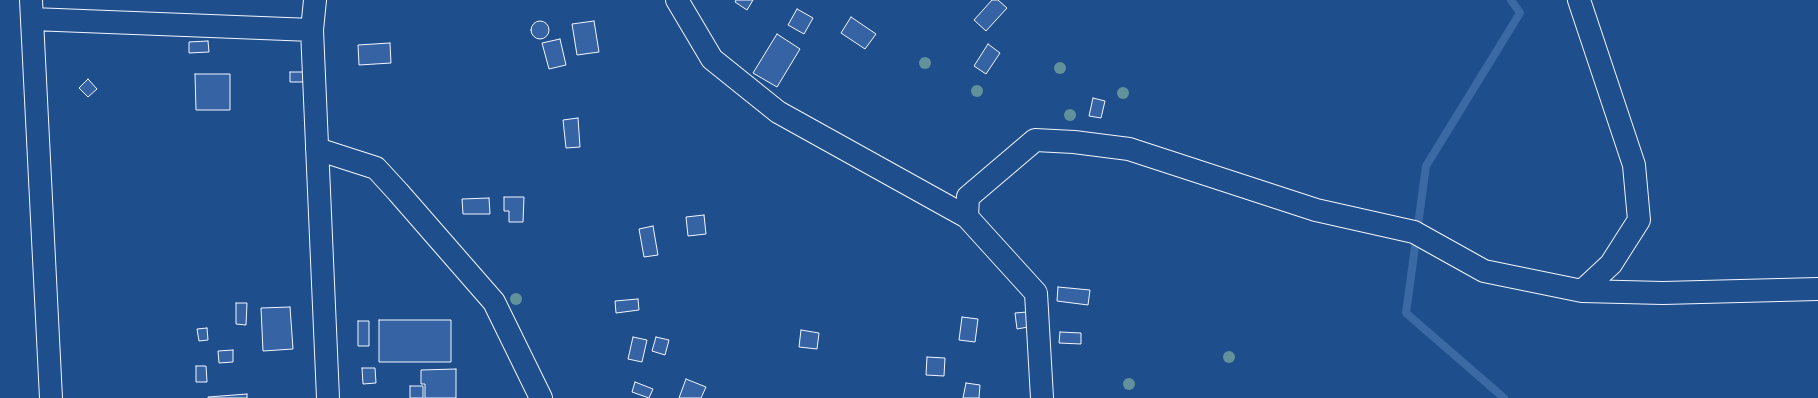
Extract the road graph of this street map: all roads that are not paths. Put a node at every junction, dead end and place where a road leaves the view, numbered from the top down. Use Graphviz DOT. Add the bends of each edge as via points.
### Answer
graph roads {
  1 [pos="315,0"];
  2 [pos="677,0"];
  3 [pos="1580,0"];
  4 [pos="32,10"];
  5 [pos="312,30"];
  6 [pos="316,149"];
  7 [pos="966,217"];
  8 [pos="1818,289"];
  9 [pos="1582,291"];
  10 [pos="51,398"];
  11 [pos="328,398"];
  12 [pos="541,398"];
  13 [pos="1042,398"];
  1 -- 5 [label="street"];
  2 -- 7 [label="street" via="712,59 778,112"];
  3 -- 9 [label="street" via="1634,165 1640,220 1611,264"];
  4 -- 5 [label="street"];
  4 -- 10 [label="street"];
  5 -- 6 [label="street"];
  6 -- 11 [label="street"];
  6 -- 12 [label="street" via="376,168 398,192 494,302"];
  7 -- 9 [label="street" via="968,197 1035,140 1074,142 1129,149 1316,210 1414,232 1484,271"];
  7 -- 13 [label="street" via="1036,293"];
  8 -- 9 [label="street" via="1663,293"];
}
